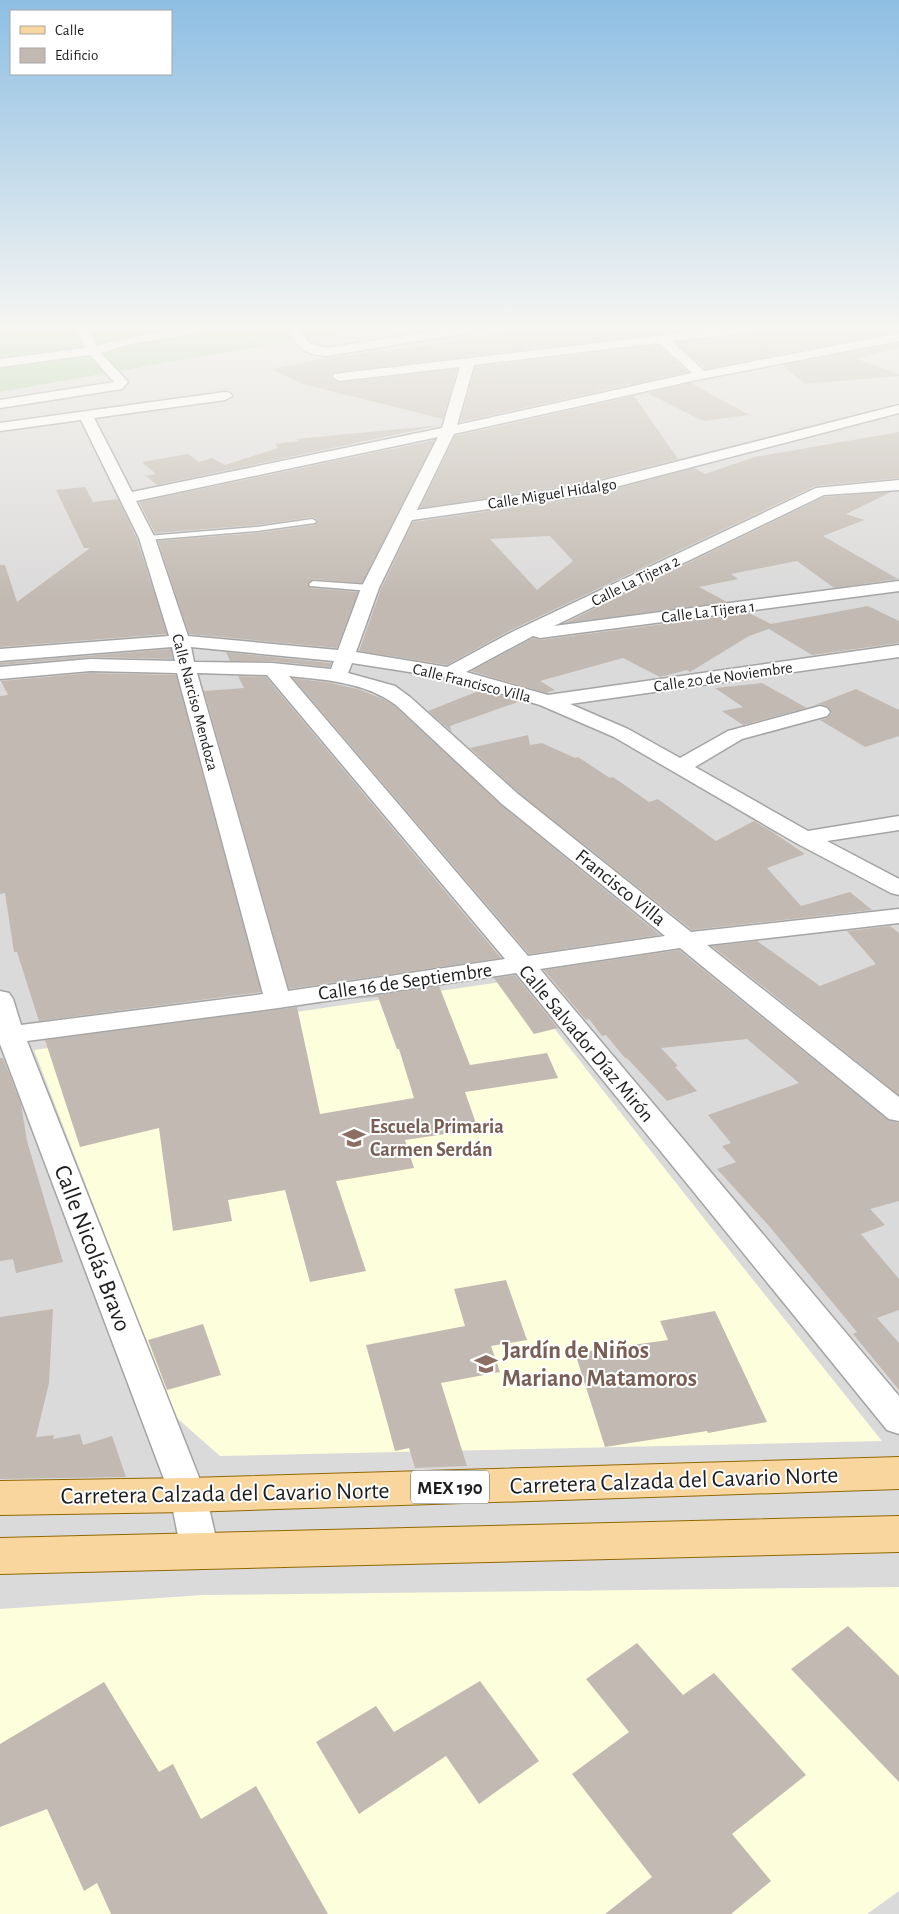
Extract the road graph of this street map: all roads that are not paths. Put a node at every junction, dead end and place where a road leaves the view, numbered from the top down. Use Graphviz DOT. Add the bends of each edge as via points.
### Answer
graph roads {
  1 [pos="54,418"];
  2 [pos="87,418"];
  3 [pos="452,418"];
  4 [pos="509,418"];
  5 [pos="863,418"];
  6 [pos="0,426"];
  7 [pos="448,432"];
  8 [pos="899,485"];
  9 [pos="127,498"];
  10 [pos="406,516"];
  11 [pos="312,521"];
  12 [pos="147,538"];
  13 [pos="313,584"];
  14 [pos="899,586"];
  15 [pos="370,588"];
  16 [pos="518,636"];
  17 [pos="180,641"];
  18 [pos="899,650"];
  19 [pos="0,655"];
  20 [pos="185,666"];
  21 [pos="342,666"];
  22 [pos="272,669"];
  23 [pos="0,673"];
  24 [pos="450,673"];
  25 [pos="547,701"];
  26 [pos="820,712"];
  27 [pos="680,767"];
  28 [pos="899,822"];
  29 [pos="804,838"];
  30 [pos="899,888"];
  31 [pos="899,916"];
  32 [pos="687,940"];
  33 [pos="522,964"];
  34 [pos="0,999"];
  35 [pos="278,1000"];
  36 [pos="6,1035"];
  37 [pos="899,1112"];
  38 [pos="899,1420"];
  39 [pos="899,1473"];
  40 [pos="188,1495"];
  41 [pos="0,1498"];
  42 [pos="899,1534"];
  43 [pos="200,1551"];
  44 [pos="0,1556"];
  1 -- 6 [label="street"];
  2 -- 9 [label="street, Calle Narciso Mendoza"];
  3 -- 7 [label="street"];
  4 -- 7 [label="street"];
  5 -- 10 [label="street, Calle Miguel Hidalgo" via="582,491"];
  7 -- 9 [label="street"];
  7 -- 10 [label="street"];
  8 -- 16 [label="street, Calle La Tijera 2" via="821,490"];
  9 -- 12 [label="street, Calle Narciso Mendoza"];
  10 -- 15 [label="street"];
  11 -- 12 [label="lane"];
  12 -- 17 [label="street, Calle Narciso Mendoza"];
  13 -- 15 [label="lane"];
  14 -- 16 [label="street, Calle La Tijera 1"];
  15 -- 21 [label="street"];
  16 -- 24 [label="street, Calle La Tijera 2"];
  17 -- 19 [label="street, Calle Francisco Villa"];
  17 -- 20 [label="street, Calle Narciso Mendoza"];
  17 -- 21 [label="street, Calle Francisco Villa"];
  18 -- 25 [label="street, Calle 20 de Noviembre"];
  20 -- 22 [label="street, Calle Francisco Villa"];
  20 -- 23 [label="street, Calle Francisco Villa" via="90,665"];
  20 -- 35 [label="street, Calle Narciso Mendoza"];
  21 -- 22 [label="street, Calle Francisco Villa"];
  21 -- 24 [label="street, Calle Francisco Villa"];
  21 -- 32 [label="street, Francisco Villa" via="403,701 510,799"];
  22 -- 33 [label="street, Calle Salvador Díaz Mirón"];
  24 -- 25 [label="street, Calle Francisco Villa"];
  25 -- 27 [label="street, Calle Francisco Villa" via="621,733"];
  26 -- 27 [label="street" via="735,735"];
  27 -- 29 [label="street, Calle Francisco Villa"];
  28 -- 29 [label="street"];
  29 -- 30 [label="street, Calle Francisco Villa"];
  31 -- 32 [label="street, Calle 16 de Septiembre"];
  32 -- 33 [label="street, Calle 16 de Septiembre"];
  32 -- 37 [label="street, Francisco Villa"];
  33 -- 35 [label="street, Calle 16 de Septiembre"];
  33 -- 38 [label="street, Calle Salvador Díaz Mirón"];
  34 -- 36 [label="street, Calle Nicolás Bravo"];
  35 -- 36 [label="street, Calle 16 de Septiembre"];
  36 -- 40 [label="street, Calle Nicolás Bravo"];
  39 -- 40 [label="main road, Carretera Calzada del Cavario Norte / MEX 190"];
  40 -- 41 [label="main road, Carretera Calzada del Cavario Norte / MEX 190"];
  40 -- 43 [label="street, Calle Nicolás Bravo"];
  42 -- 43 [label="main road"];
  43 -- 44 [label="main road"];
}
